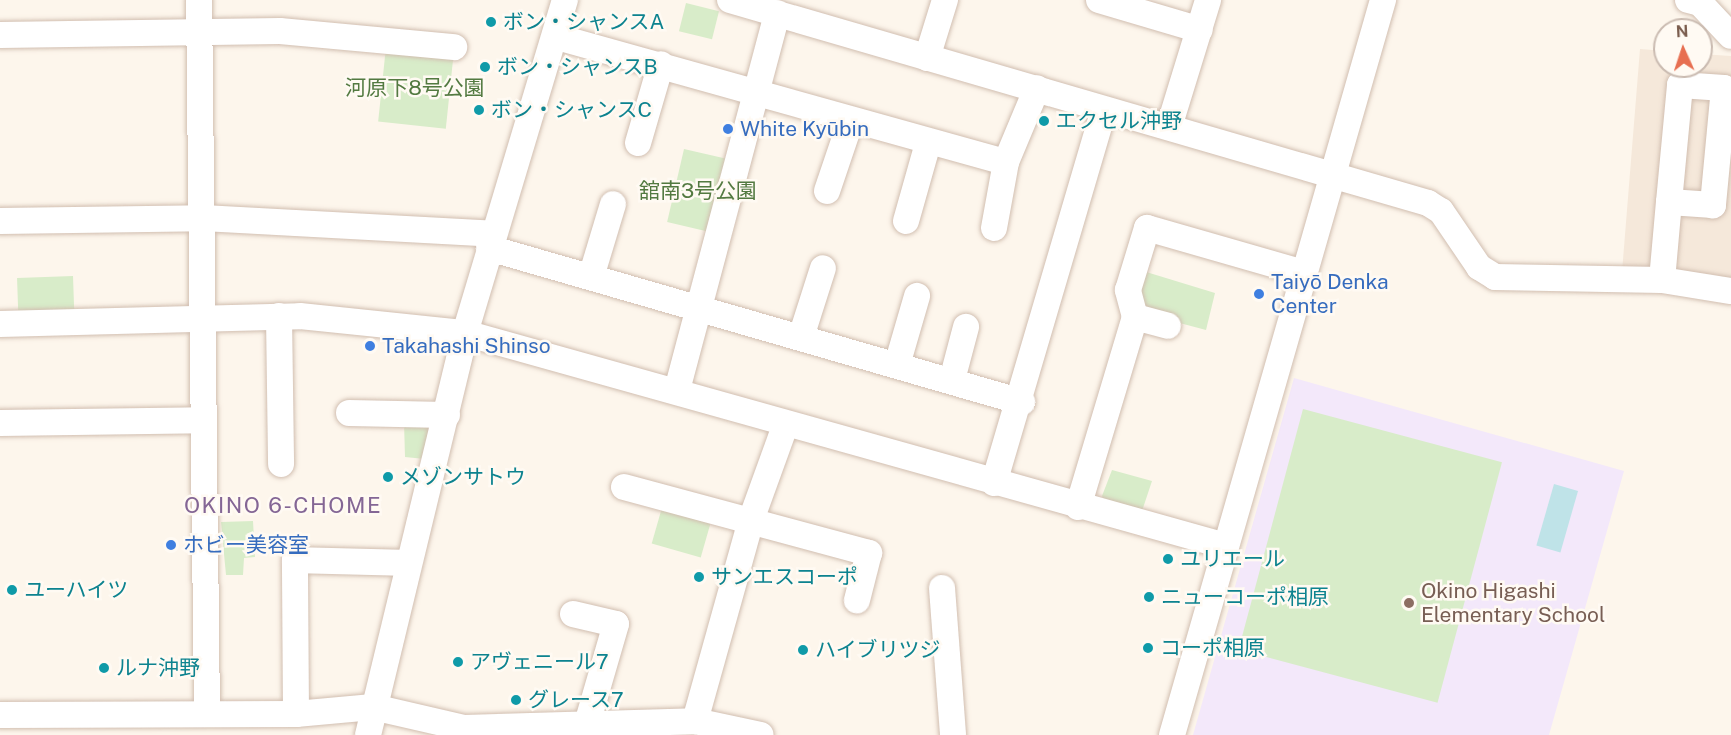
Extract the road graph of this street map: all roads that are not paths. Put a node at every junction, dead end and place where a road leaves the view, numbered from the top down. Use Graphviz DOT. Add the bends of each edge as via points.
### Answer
graph roads {
  1 [pos="199,0"];
  2 [pos="565,0"];
  3 [pos="730,0"];
  4 [pos="945,0"];
  5 [pos="1099,0"];
  6 [pos="1208,0"];
  7 [pos="1383,0"];
  8 [pos="1688,0"];
  9 [pos="1131,4"];
  10 [pos="777,13"];
  11 [pos="202,30"];
  12 [pos="1200,30"];
  13 [pos="0,35"];
  14 [pos="1731,36"];
  15 [pos="556,37"];
  16 [pos="454,47"];
  17 [pos="927,58"];
  18 [pos="661,64"];
  19 [pos="1036,88"];
  20 [pos="756,92"];
  21 [pos="1104,110"];
  22 [pos="850,123"];
  23 [pos="1170,127"];
  24 [pos="638,143"];
  25 [pos="928,143"];
  26 [pos="1006,162"];
  27 [pos="1334,173"];
  28 [pos="827,191"];
  29 [pos="1669,202"];
  30 [pos="613,204"];
  31 [pos="202,218"];
  32 [pos="0,221"];
  33 [pos="906,221"];
  34 [pos="994,228"];
  35 [pos="491,241"];
  36 [pos="823,267"];
  37 [pos="1304,273"];
  38 [pos="591,277"];
  39 [pos="1662,280"];
  40 [pos="1731,291"];
  41 [pos="917,296"];
  42 [pos="698,308"];
  43 [pos="279,316"];
  44 [pos="1135,317"];
  45 [pos="203,319"];
  46 [pos="0,324"];
  47 [pos="1168,326"];
  48 [pos="966,327"];
  49 [pos="465,333"];
  50 [pos="801,337"];
  51 [pos="897,365"];
  52 [pos="952,380"];
  53 [pos="677,390"];
  54 [pos="1022,402"];
  55 [pos="349,412"];
  56 [pos="447,415"];
  57 [pos="204,420"];
  58 [pos="0,423"];
  59 [pos="785,426"];
  60 [pos="281,464"];
  61 [pos="994,483"];
  62 [pos="624,487"];
  63 [pos="1078,507"];
  64 [pos="751,520"];
  65 [pos="1226,546"];
  66 [pos="408,563"];
  67 [pos="942,588"];
  68 [pos="857,600"];
  69 [pos="573,614"];
  70 [pos="373,707"];
  71 [pos="0,714"];
  72 [pos="207,714"];
  73 [pos="296,714"];
  74 [pos="586,724"];
  75 [pos="144,725"];
  76 [pos="700,727"];
  77 [pos="504,731"];
  78 [pos="368,735"];
  79 [pos="761,735"];
  80 [pos="953,735"];
  81 [pos="1172,735"];
  1 -- 11 [label="street"];
  2 -- 15 [label="street"];
  3 -- 10 [label="street"];
  4 -- 17 [label="street"];
  5 -- 9 [label="street"];
  6 -- 12 [label="street"];
  7 -- 27 [label="street"];
  8 -- 14 [label="street" via="1700,3"];
  9 -- 12 [label="street"];
  10 -- 17 [label="street"];
  10 -- 20 [label="street"];
  11 -- 13 [label="street"];
  11 -- 16 [label="street" via="315,32"];
  11 -- 31 [label="street"];
  12 -- 23 [label="street"];
  15 -- 18 [label="street"];
  15 -- 35 [label="street"];
  17 -- 19 [label="street"];
  18 -- 20 [label="street"];
  18 -- 24 [label="street"];
  19 -- 21 [label="street"];
  19 -- 26 [label="street"];
  20 -- 22 [label="street"];
  20 -- 42 [label="street"];
  21 -- 23 [label="street"];
  21 -- 54 [label="street"];
  22 -- 25 [label="street"];
  22 -- 28 [label="street"];
  23 -- 27 [label="street"];
  25 -- 26 [label="street"];
  25 -- 33 [label="street"];
  26 -- 34 [label="street"];
  27 -- 37 [label="street"];
  27 -- 39 [label="street" via="1441,211 1479,267 1495,277"];
  29 -- 29 [label="street" via="1680,84 1724,88 1713,205"];
  29 -- 39 [label="street"];
  30 -- 38 [label="street"];
  31 -- 32 [label="street"];
  31 -- 35 [label="street"];
  31 -- 45 [label="street"];
  35 -- 38 [label="street"];
  35 -- 49 [label="street"];
  36 -- 50 [label="street"];
  37 -- 44 [label="street" via="1147,228 1128,290"];
  37 -- 65 [label="street"];
  38 -- 42 [label="street"];
  39 -- 40 [label="street"];
  41 -- 51 [label="street"];
  42 -- 50 [label="street"];
  42 -- 53 [label="street"];
  43 -- 45 [label="street"];
  43 -- 49 [label="street"];
  43 -- 60 [label="street"];
  44 -- 47 [label="street"];
  44 -- 63 [label="street"];
  45 -- 46 [label="street"];
  45 -- 57 [label="street"];
  48 -- 52 [label="street"];
  49 -- 53 [label="street"];
  49 -- 56 [label="street"];
  50 -- 51 [label="street"];
  51 -- 52 [label="street"];
  52 -- 54 [label="street"];
  53 -- 59 [label="street"];
  54 -- 61 [label="street"];
  55 -- 56 [label="street"];
  56 -- 66 [label="street"];
  57 -- 58 [label="street"];
  57 -- 72 [label="street"];
  59 -- 61 [label="street"];
  59 -- 64 [label="street"];
  61 -- 63 [label="street"];
  62 -- 64 [label="street"];
  63 -- 65 [label="street"];
  64 -- 68 [label="street" via="870,553"];
  64 -- 76 [label="street"];
  65 -- 81 [label="street"];
  66 -- 70 [label="street"];
  66 -- 73 [label="street" via="296,560"];
  67 -- 80 [label="street"];
  69 -- 74 [label="street" via="616,624"];
  70 -- 73 [label="street"];
  70 -- 77 [label="street" via="464,728"];
  70 -- 78 [label="street"];
  71 -- 75 [label="street"];
  72 -- 73 [label="street"];
  72 -- 75 [label="street"];
  74 -- 76 [label="street"];
  74 -- 77 [label="street"];
  76 -- 79 [label="street"];
}
